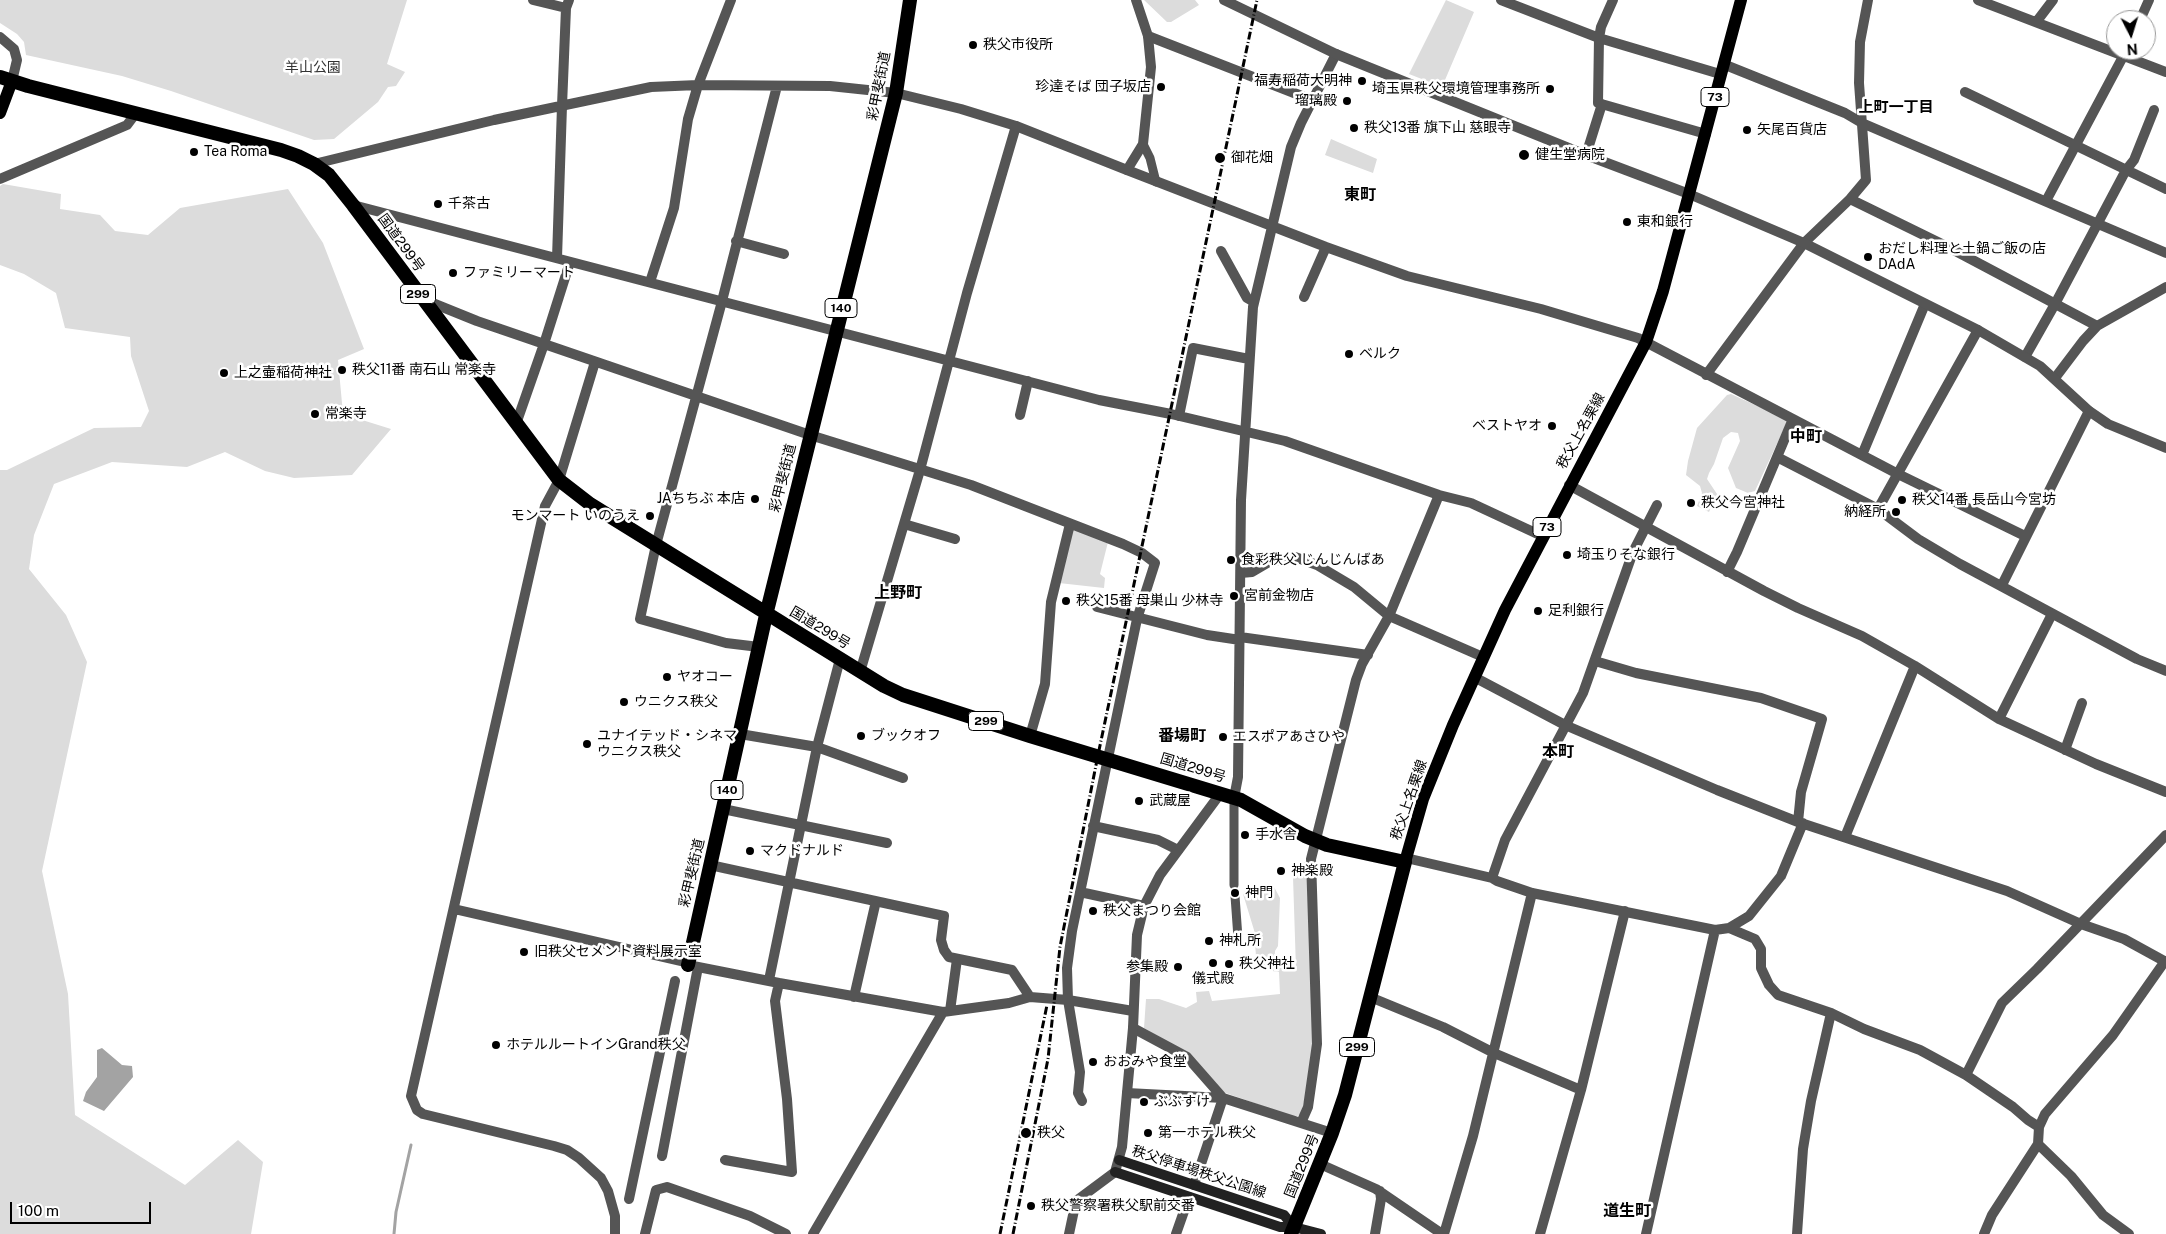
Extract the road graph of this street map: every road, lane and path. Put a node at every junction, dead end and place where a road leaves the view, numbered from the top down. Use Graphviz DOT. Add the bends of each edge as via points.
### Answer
graph roads {
  1 [pos="533,0"];
  2 [pos="731,0"];
  3 [pos="910,0"];
  4 [pos="1136,0"];
  5 [pos="1224,0"];
  6 [pos="1501,0"];
  7 [pos="1613,0"];
  8 [pos="1741,0"];
  9 [pos="1868,0"];
  10 [pos="1978,0"];
  11 [pos="2053,0"];
  12 [pos="568,4"];
  13 [pos="2036,21"];
  14 [pos="1148,36"];
  15 [pos="1599,38"];
  16 [pos="2,40"];
  17 [pos="2106,46"];
  18 [pos="1336,54"];
  19 [pos="2121,60"];
  20 [pos="2140,60"];
  21 [pos="1722,69"];
  22 [pos="2166,72"];
  23 [pos="6,79"];
  24 [pos="698,85"];
  25 [pos="777,86"];
  26 [pos="1965,92"];
  27 [pos="896,93"];
  28 [pos="1312,100"];
  29 [pos="1602,104"];
  30 [pos="562,106"];
  31 [pos="2154,110"];
  32 [pos="0,113"];
  33 [pos="136,113"];
  34 [pos="1862,123"];
  35 [pos="1016,126"];
  36 [pos="1706,134"];
  37 [pos="1143,144"];
  38 [pos="2076,145"];
  39 [pos="1586,155"];
  40 [pos="314,164"];
  41 [pos="1127,170"];
  42 [pos="2126,170"];
  43 [pos="0,179"];
  44 [pos="1156,182"];
  45 [pos="2166,189"];
  46 [pos="1689,194"];
  47 [pos="1850,199"];
  48 [pos="2046,201"];
  49 [pos="353,205"];
  50 [pos="2098,224"];
  51 [pos="1273,227"];
  52 [pos="736,241"];
  53 [pos="1804,243"];
  54 [pos="1326,247"];
  55 [pos="1221,251"];
  56 [pos="2166,253"];
  57 [pos="784,254"];
  58 [pos="557,258"];
  59 [pos="570,262"];
  60 [pos="650,282"];
  61 [pos="2166,287"];
  62 [pos="1304,297"];
  63 [pos="422,299"];
  64 [pos="722,301"];
  65 [pos="1254,302"];
  66 [pos="1925,304"];
  67 [pos="2056,304"];
  68 [pos="2097,326"];
  69 [pos="835,330"];
  70 [pos="1978,330"];
  71 [pos="1646,342"];
  72 [pos="544,344"];
  73 [pos="2025,357"];
  74 [pos="1249,358"];
  75 [pos="949,360"];
  76 [pos="595,362"];
  77 [pos="1706,375"];
  78 [pos="2055,378"];
  79 [pos="1028,381"];
  80 [pos="696,396"];
  81 [pos="2089,412"];
  82 [pos="1020,415"];
  83 [pos="1179,416"];
  84 [pos="1793,419"];
  85 [pos="516,424"];
  86 [pos="1245,431"];
  87 [pos="810,435"];
  88 [pos="2166,448"];
  89 [pos="1862,455"];
  90 [pos="1777,457"];
  91 [pos="920,470"];
  92 [pos="1898,474"];
  93 [pos="559,480"];
  94 [pos="1569,485"];
  95 [pos="1439,495"];
  96 [pos="1657,505"];
  97 [pos="1878,509"];
  98 [pos="904,524"];
  99 [pos="1070,524"];
  100 [pos="1645,528"];
  101 [pos="1542,536"];
  102 [pos="2025,536"];
  103 [pos="955,539"];
  104 [pos="656,545"];
  105 [pos="1727,572"];
  106 [pos="1241,573"];
  107 [pos="2002,585"];
  108 [pos="1097,607"];
  109 [pos="2052,614"];
  110 [pos="766,615"];
  111 [pos="1389,616"];
  112 [pos="1137,619"];
  113 [pos="1240,639"];
  114 [pos="759,647"];
  115 [pos="1368,655"];
  116 [pos="1483,657"];
  117 [pos="840,659"];
  118 [pos="1595,661"];
  119 [pos="1914,666"];
  120 [pos="2166,671"];
  121 [pos="860,672"];
  122 [pos="1474,677"];
  123 [pos="2082,703"];
  124 [pos="1998,719"];
  125 [pos="1565,725"];
  126 [pos="740,734"];
  127 [pos="1030,736"];
  128 [pos="817,747"];
  129 [pos="2065,750"];
  130 [pos="1107,758"];
  131 [pos="903,778"];
  132 [pos="2166,792"];
  133 [pos="1220,794"];
  134 [pos="1234,798"];
  135 [pos="723,808"];
  136 [pos="1800,823"];
  137 [pos="802,825"];
  138 [pos="1093,826"];
  139 [pos="2166,834"];
  140 [pos="1845,837"];
  141 [pos="887,842"];
  142 [pos="1317,842"];
  143 [pos="1178,850"];
  144 [pos="1406,860"];
  145 [pos="710,865"];
  146 [pos="1492,878"];
  147 [pos="789,883"];
  148 [pos="1080,892"];
  149 [pos="1532,893"];
  150 [pos="876,901"];
  151 [pos="1144,906"];
  152 [pos="454,909"];
  153 [pos="1625,912"];
  154 [pos="2081,924"];
  155 [pos="1729,928"];
  156 [pos="1715,930"];
  157 [pos="1238,938"];
  158 [pos="957,959"];
  159 [pos="2166,961"];
  160 [pos="691,965"];
  161 [pos="675,981"];
  162 [pos="774,982"];
  163 [pos="854,996"];
  164 [pos="1030,997"];
  165 [pos="1370,997"];
  166 [pos="1068,1000"];
  167 [pos="1133,1011"];
  168 [pos="946,1012"];
  169 [pos="1831,1013"];
  170 [pos="1133,1028"];
  171 [pos="1494,1053"];
  172 [pos="1966,1075"];
  173 [pos="1581,1090"];
  174 [pos="1128,1093"];
  175 [pos="1223,1098"];
  176 [pos="1082,1101"];
  177 [pos="1300,1123"];
  178 [pos="2038,1127"];
  179 [pos="1332,1133"];
  180 [pos="2038,1144"];
  181 [pos="662,1156"];
  182 [pos="725,1160"];
  183 [pos="1119,1160"];
  184 [pos="1320,1164"];
  185 [pos="1115,1172"];
  186 [pos="1194,1185"];
  187 [pos="1380,1192"];
  188 [pos="1189,1197"];
  189 [pos="628,1198"];
  190 [pos="1293,1230"];
  191 [pos="615,1234"];
  192 [pos="645,1234"];
  193 [pos="786,1234"];
  194 [pos="812,1234"];
  195 [pos="1070,1234"];
  196 [pos="1176,1234"];
  197 [pos="1321,1234"];
  198 [pos="1375,1234"];
  199 [pos="1443,1234"];
  200 [pos="1540,1234"];
  201 [pos="1646,1234"];
  202 [pos="1797,1234"];
  203 [pos="1984,1234"];
  204 [pos="2129,1234"];
  1 -- 12 [label="street"];
  2 -- 24 [label="street"];
  3 -- 27 [label="highway, 彩甲斐街道 / 140"];
  4 -- 14 [label="street"];
  5 -- 18 [label="street"];
  6 -- 15 [label="street"];
  7 -- 15 [label="street"];
  8 -- 21 [label="main road, 秩父上名栗線 / 73"];
  9 -- 34 [label="street" via="1860,42"];
  10 -- 13 [label="street"];
  11 -- 13 [label="street"];
  12 -- 30 [label="street"];
  13 -- 17 [label="street"];
  14 -- 28 [label="street"];
  14 -- 37 [label="street" via="1151,67"];
  15 -- 21 [label="street"];
  15 -- 29 [label="street" via="1598,103"];
  16 -- 23 [label="street" via="14,49 16,60"];
  18 -- 28 [label="street"];
  18 -- 39 [label="street"];
  19 -- 38 [label="street"];
  20 -- 22 [label="street"];
  21 -- 34 [label="street" via="1845,113"];
  21 -- 36 [label="main road, 秩父上名栗線 / 73"];
  23 -- 32 [label="main road"];
  23 -- 33 [label="highway, 国道299号 / 299"];
  24 -- 25 [label="street"];
  24 -- 30 [label="street" via="651,87"];
  24 -- 60 [label="street" via="688,119 674,208"];
  25 -- 27 [label="street" via="834,86"];
  25 -- 52 [label="street"];
  26 -- 38 [label="street"];
  27 -- 35 [label="street"];
  27 -- 69 [label="highway, 彩甲斐街道 / 140"];
  28 -- 51 [label="street" via="1291,147"];
  29 -- 36 [label="street"];
  29 -- 39 [label="street"];
  30 -- 40 [label="street"];
  30 -- 58 [label="street"];
  31 -- 42 [label="street" via="2134,160"];
  33 -- 40 [label="highway, 国道299号 / 299" via="281,150"];
  33 -- 43 [label="street" via="127,125"];
  34 -- 47 [label="street" via="1866,180"];
  34 -- 48 [label="street"];
  35 -- 41 [label="street"];
  35 -- 75 [label="street"];
  36 -- 46 [label="main road, 秩父上名栗線 / 73"];
  37 -- 41 [label="street"];
  37 -- 44 [label="street"];
  38 -- 42 [label="street"];
  38 -- 48 [label="street"];
  39 -- 46 [label="street"];
  40 -- 49 [label="highway, 国道299号 / 299" via="329,175"];
  41 -- 44 [label="street"];
  42 -- 45 [label="street"];
  42 -- 50 [label="street"];
  44 -- 51 [label="street"];
  46 -- 53 [label="street"];
  46 -- 71 [label="main road, 秩父上名栗線 / 73"];
  47 -- 53 [label="street"];
  47 -- 67 [label="street"];
  48 -- 50 [label="street"];
  49 -- 58 [label="street"];
  49 -- 63 [label="highway, 国道299号 / 299"];
  50 -- 56 [label="street"];
  50 -- 67 [label="street"];
  51 -- 54 [label="street"];
  51 -- 65 [label="street"];
  52 -- 57 [label="street"];
  52 -- 64 [label="street"];
  53 -- 66 [label="street"];
  53 -- 77 [label="street"];
  54 -- 62 [label="street"];
  54 -- 71 [label="street" via="1407,276 1582,320"];
  55 -- 65 [label="street" via="1248,298"];
  58 -- 59 [label="street"];
  59 -- 60 [label="street"];
  59 -- 72 [label="street"];
  60 -- 64 [label="street"];
  61 -- 68 [label="street"];
  63 -- 72 [label="street"];
  63 -- 85 [label="highway, 国道299号 / 299"];
  64 -- 69 [label="street"];
  64 -- 80 [label="street"];
  65 -- 74 [label="street"];
  66 -- 70 [label="street"];
  66 -- 89 [label="street"];
  67 -- 68 [label="street"];
  67 -- 73 [label="street"];
  68 -- 78 [label="street"];
  69 -- 75 [label="street"];
  69 -- 87 [label="highway, 彩甲斐街道 / 140"];
  70 -- 73 [label="street"];
  70 -- 92 [label="street"];
  71 -- 77 [label="street"];
  71 -- 94 [label="main road, 秩父上名栗線 / 73"];
  72 -- 76 [label="street"];
  72 -- 85 [label="street"];
  73 -- 78 [label="street"];
  74 -- 83 [label="street" via="1193,348"];
  74 -- 86 [label="street"];
  75 -- 79 [label="street"];
  75 -- 91 [label="street"];
  76 -- 80 [label="street"];
  76 -- 93 [label="street"];
  77 -- 84 [label="street"];
  78 -- 81 [label="street"];
  79 -- 82 [label="street"];
  79 -- 83 [label="street"];
  80 -- 87 [label="street"];
  80 -- 104 [label="street"];
  81 -- 88 [label="street" via="2108,424"];
  81 -- 102 [label="street"];
  83 -- 86 [label="street"];
  84 -- 89 [label="street"];
  84 -- 90 [label="street"];
  85 -- 93 [label="highway, 国道299号 / 299"];
  86 -- 95 [label="street" via="1329,455"];
  86 -- 106 [label="street"];
  87 -- 91 [label="street"];
  87 -- 110 [label="highway, 彩甲斐街道 / 140"];
  89 -- 92 [label="street"];
  90 -- 97 [label="street"];
  90 -- 105 [label="street"];
  91 -- 98 [label="street"];
  91 -- 99 [label="street" via="971,485"];
  92 -- 97 [label="street"];
  92 -- 102 [label="street"];
  93 -- 104 [label="highway, 国道299号 / 299" via="590,504"];
  93 -- 152 [label="street" via="545,506"];
  94 -- 100 [label="street"];
  94 -- 101 [label="main road, 秩父上名栗線 / 73"];
  95 -- 101 [label="street" via="1471,503"];
  95 -- 111 [label="street"];
  96 -- 100 [label="street"];
  97 -- 107 [label="street" via="1918,539"];
  98 -- 103 [label="street"];
  98 -- 121 [label="street"];
  99 -- 112 [label="street" via="1123,544 1155,563"];
  99 -- 127 [label="street" via="1051,602 1045,684"];
  100 -- 105 [label="street"];
  100 -- 118 [label="street" via="1633,552"];
  101 -- 116 [label="main road, 秩父上名栗線 / 73"];
  102 -- 107 [label="street"];
  104 -- 110 [label="highway, 国道299号 / 299"];
  104 -- 114 [label="street" via="640,619 726,643"];
  105 -- 119 [label="street" via="1862,636"];
  106 -- 111 [label="street" via="1252,572 1269,562 1295,557 1317,565 1354,587"];
  106 -- 113 [label="street"];
  107 -- 109 [label="street"];
  108 -- 112 [label="street"];
  109 -- 120 [label="street"];
  109 -- 124 [label="street"];
  110 -- 114 [label="highway, 彩甲斐街道 / 140"];
  110 -- 117 [label="highway, 国道299号 / 299"];
  111 -- 115 [label="street"];
  111 -- 116 [label="street"];
  112 -- 113 [label="street" via="1207,636"];
  112 -- 130 [label="street"];
  113 -- 115 [label="street"];
  113 -- 134 [label="street" via="1238,776"];
  114 -- 126 [label="highway, 彩甲斐街道 / 140"];
  115 -- 142 [label="street" via="1356,680"];
  116 -- 122 [label="main road, 秩父上名栗線 / 73"];
  117 -- 121 [label="highway, 国道299号 / 299"];
  117 -- 128 [label="street"];
  118 -- 125 [label="street" via="1583,693"];
  118 -- 136 [label="street" via="1636,673 1761,698 1822,719 1801,792"];
  119 -- 124 [label="street"];
  119 -- 140 [label="street"];
  121 -- 127 [label="highway, 国道299号 / 299" via="903,695"];
  122 -- 125 [label="street"];
  122 -- 144 [label="main road, 秩父上名栗線 / 73" via="1423,799"];
  123 -- 129 [label="street"];
  124 -- 129 [label="street"];
  125 -- 136 [label="street"];
  125 -- 146 [label="street" via="1505,840"];
  126 -- 128 [label="street"];
  126 -- 135 [label="highway, 彩甲斐街道 / 140"];
  127 -- 130 [label="highway, 国道299号 / 299"];
  128 -- 131 [label="street"];
  128 -- 137 [label="street"];
  129 -- 132 [label="street"];
  130 -- 133 [label="highway, 国道299号 / 299"];
  130 -- 138 [label="street"];
  133 -- 134 [label="highway, 国道299号 / 299"];
  133 -- 143 [label="street"];
  134 -- 142 [label="highway, 国道299号 / 299"];
  134 -- 157 [label="street" via="1234,890"];
  135 -- 137 [label="street"];
  135 -- 145 [label="highway, 彩甲斐街道 / 140"];
  136 -- 140 [label="street"];
  136 -- 155 [label="street" via="1781,876 1749,916"];
  137 -- 141 [label="street"];
  137 -- 147 [label="street"];
  138 -- 143 [label="street" via="1158,840"];
  138 -- 148 [label="street"];
  139 -- 154 [label="street"];
  140 -- 154 [label="street" via="2007,891"];
  142 -- 144 [label="highway, 国道299号 / 299"];
  142 -- 177 [label="street" via="1311,867 1317,1044 1308,1107"];
  143 -- 151 [label="street" via="1160,874"];
  144 -- 146 [label="street"];
  144 -- 165 [label="highway, 国道299号 / 299"];
  145 -- 147 [label="street"];
  145 -- 160 [label="highway, 彩甲斐街道 / 140"];
  146 -- 149 [label="street"];
  147 -- 150 [label="street"];
  147 -- 162 [label="street"];
  148 -- 151 [label="street"];
  148 -- 166 [label="street" via="1067,968"];
  149 -- 153 [label="street"];
  149 -- 171 [label="street"];
  150 -- 158 [label="street" via="944,916 944,950 949,957"];
  150 -- 163 [label="street"];
  151 -- 167 [label="street" via="1137,935"];
  152 -- 160 [label="street"];
  152 -- 191 [label="street" via="412,1103 422,1114 554,1146 579,1158 601,1178 608,1191 615,1216"];
  153 -- 156 [label="street"];
  153 -- 173 [label="street"];
  154 -- 159 [label="street" via="2124,939"];
  154 -- 172 [label="street" via="2002,1003"];
  155 -- 156 [label="street"];
  155 -- 169 [label="street" via="1755,939 1761,949 1761,968 1778,996"];
  156 -- 201 [label="street"];
  158 -- 164 [label="street" via="1012,970"];
  158 -- 168 [label="street"];
  159 -- 178 [label="street" via="2113,1035 2044,1114"];
  160 -- 162 [label="street"];
  160 -- 181 [label="street"];
  161 -- 189 [label="street"];
  162 -- 163 [label="street"];
  162 -- 182 [label="street" via="792,1172"];
  163 -- 168 [label="street"];
  164 -- 166 [label="street"];
  164 -- 168 [label="street"];
  165 -- 171 [label="street" via="1443,1027"];
  165 -- 179 [label="highway, 国道299号 / 299"];
  166 -- 167 [label="street"];
  166 -- 176 [label="street" via="1080,1072 1078,1093"];
  167 -- 170 [label="street"];
  168 -- 194 [label="street"];
  169 -- 172 [label="street" via="1920,1050"];
  169 -- 202 [label="street" via="1802,1149"];
  170 -- 174 [label="street"];
  170 -- 175 [label="street" via="1187,1057"];
  171 -- 173 [label="street"];
  171 -- 199 [label="street"];
  172 -- 178 [label="street"];
  173 -- 200 [label="street"];
  174 -- 175 [label="street"];
  174 -- 183 [label="street"];
  175 -- 177 [label="street"];
  175 -- 186 [label="street"];
  177 -- 179 [label="street"];
  178 -- 180 [label="street"];
  179 -- 184 [label="highway, 国道299号 / 299"];
  180 -- 203 [label="street" via="1992,1215"];
  180 -- 204 [label="street" via="2071,1176 2102,1215"];
  183 -- 185 [label="street"];
  183 -- 186 [label="main road, 秩父停車場秩父公園線"];
  184 -- 187 [label="street"];
  184 -- 190 [label="highway, 国道299号 / 299"];
  185 -- 188 [label="main road, 秩父停車場秩父公園線"];
  185 -- 195 [label="street" via="1076,1201"];
  186 -- 190 [label="main road, 秩父停車場秩父公園線" via="1284,1215"];
  187 -- 198 [label="street"];
  187 -- 199 [label="street"];
  188 -- 190 [label="main road, 秩父停車場秩父公園線"];
  188 -- 196 [label="street"];
  190 -- 197 [label="main road, 秩父停車場秩父公園線"];
  192 -- 193 [label="street" via="656,1190 667,1187 750,1216"];
}
